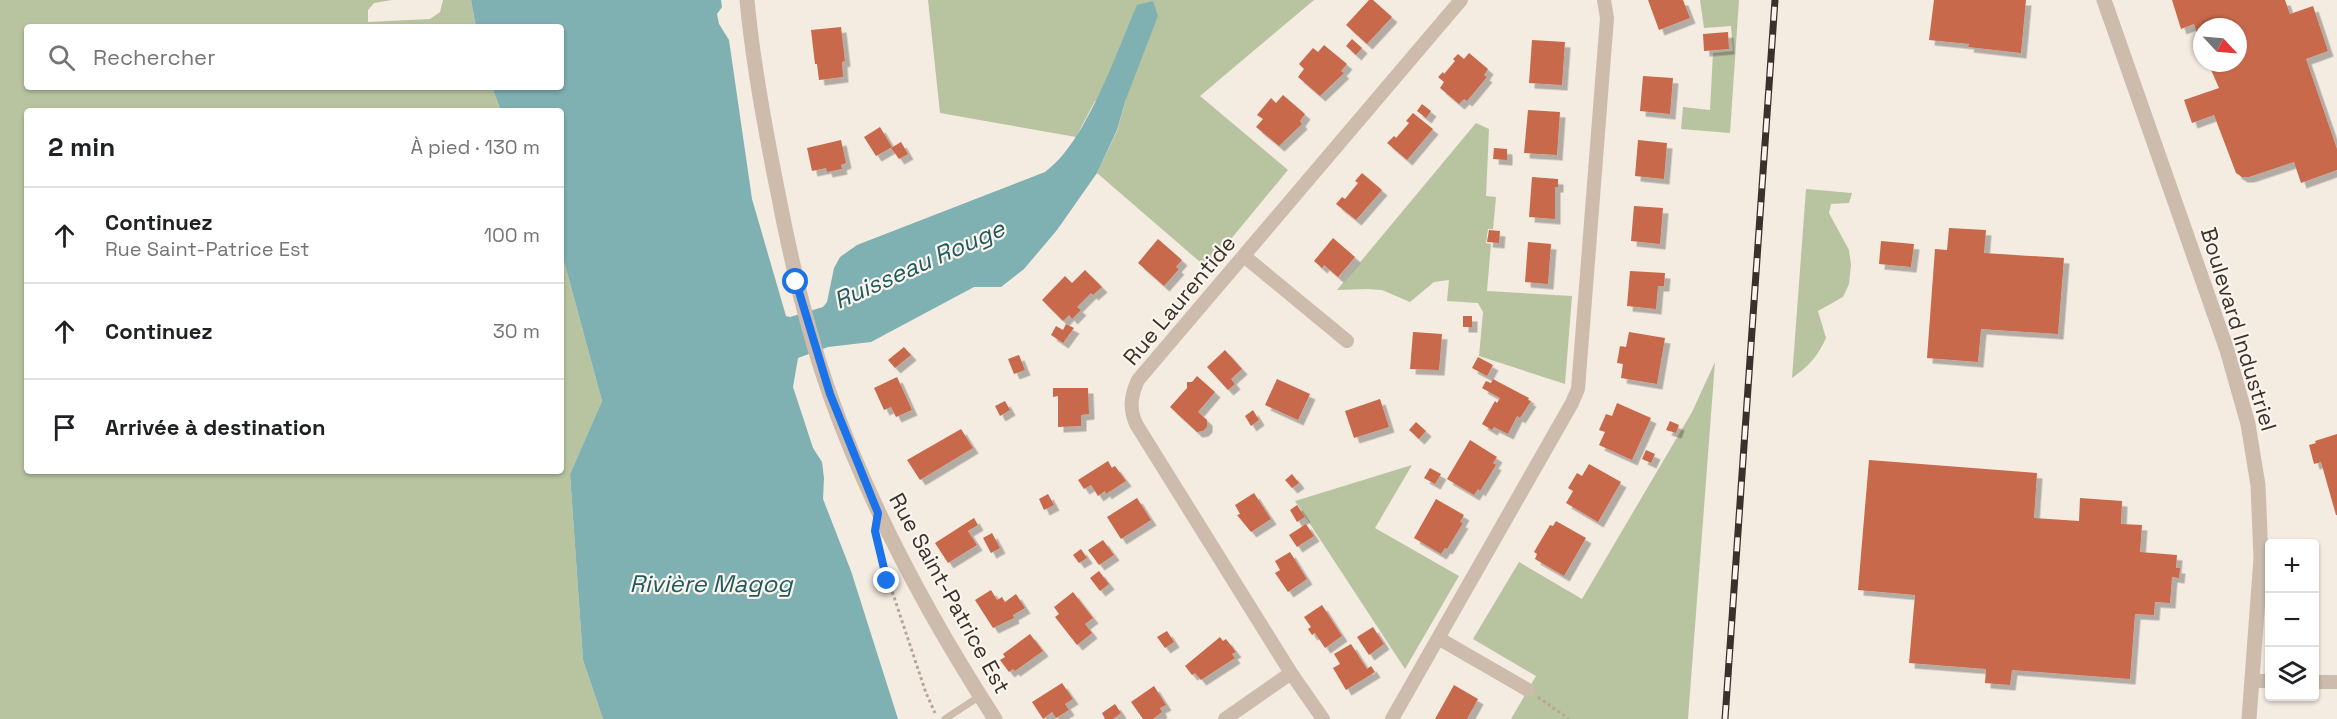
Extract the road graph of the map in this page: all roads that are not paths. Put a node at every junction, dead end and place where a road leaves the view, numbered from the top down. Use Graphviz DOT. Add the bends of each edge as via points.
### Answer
graph roads {
  1 [pos="747,0"];
  2 [pos="1461,0"];
  3 [pos="1604,0"];
  4 [pos="2104,0"];
  5 [pos="1244,256"];
  6 [pos="1347,341"];
  7 [pos="1438,638"];
  8 [pos="1291,673"];
  9 [pos="2252,681"];
  10 [pos="2265,681"];
  11 [pos="2337,681"];
  12 [pos="2319,682"];
  13 [pos="1528,690"];
  14 [pos="981,696"];
  15 [pos="945,719"];
  16 [pos="995,719"];
  17 [pos="1225,719"];
  18 [pos="1323,719"];
  19 [pos="1392,719"];
  20 [pos="2249,719"];
  1 -- 14 [label="street, Rue Saint-Patrice Est" via="764,123 788,242 817,352 878,513 935,621"];
  2 -- 5 [label="street, Rue Laurentide"];
  3 -- 7 [label="street" via="1607,18 1578,389"];
  4 -- 9 [label="street, Boulevard Industriel" via="2227,350 2247,418 2258,485 2261,558"];
  5 -- 6 [label="street"];
  5 -- 8 [label="street, Rue Laurentide" via="1138,380 1131,409 1136,424"];
  7 -- 13 [label="street"];
  7 -- 19 [label="street"];
  8 -- 17 [label="street"];
  8 -- 18 [label="street, Rue Laurentide"];
  9 -- 10 [label="street"];
  9 -- 20 [label="street, Boulevard Industriel"];
  11 -- 12 [label="street"];
  14 -- 15 [label="lane"];
  14 -- 16 [label="street, Rue Saint-Patrice Est"];
}
